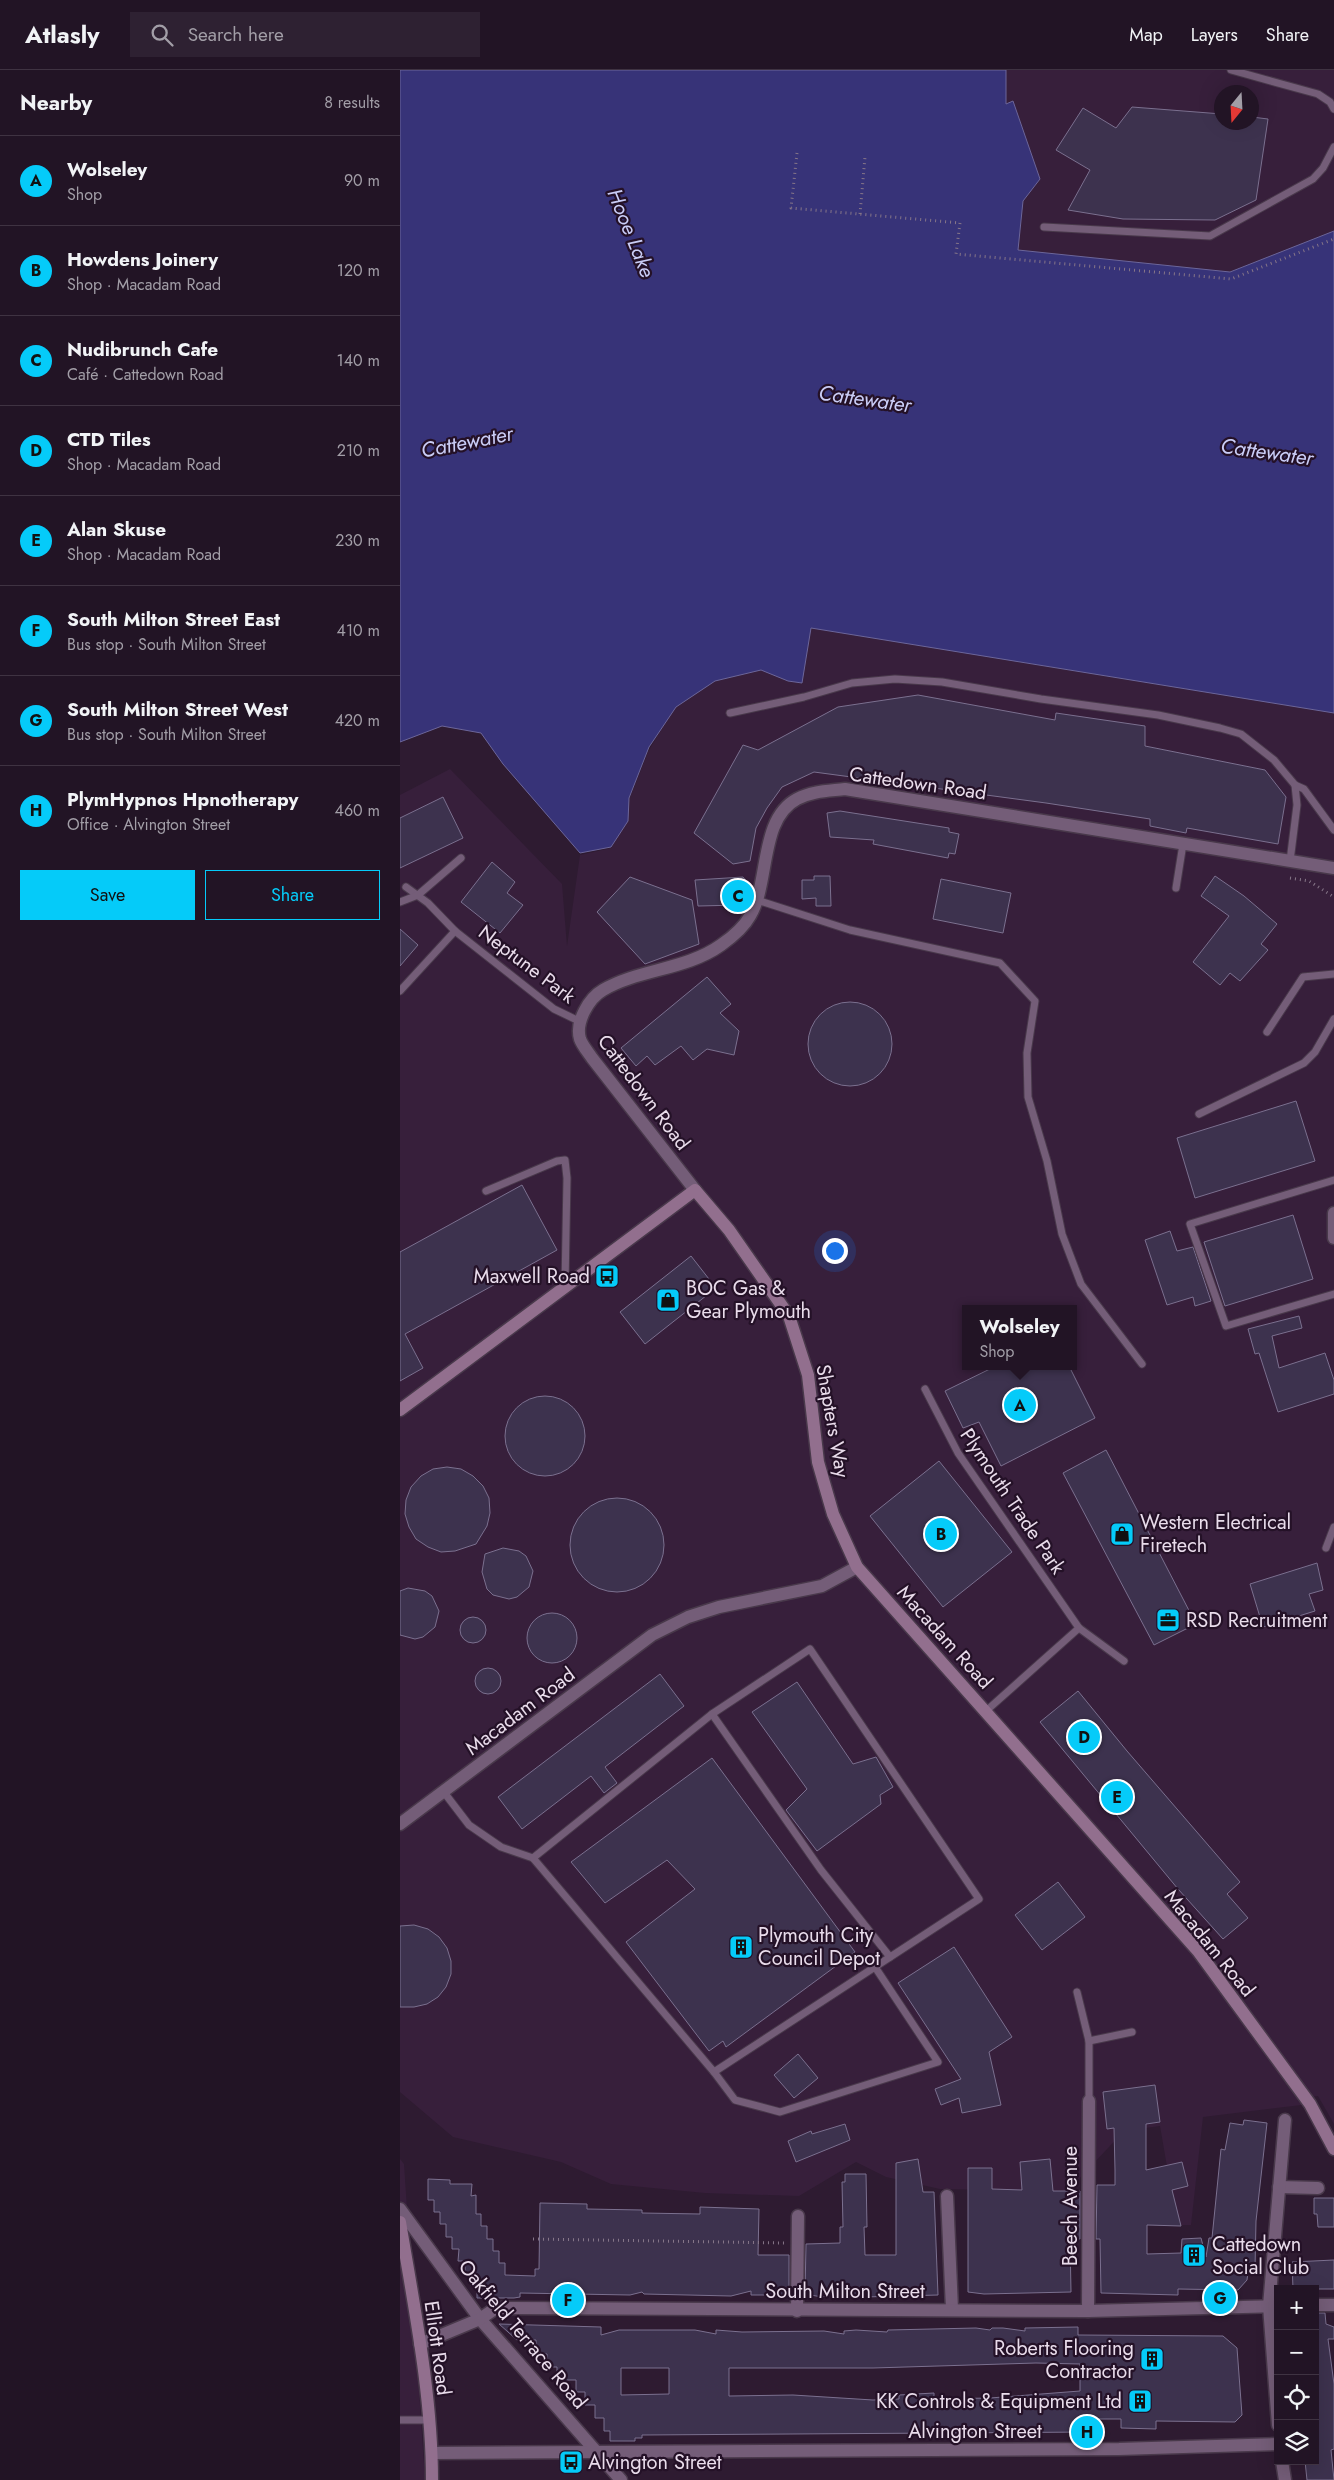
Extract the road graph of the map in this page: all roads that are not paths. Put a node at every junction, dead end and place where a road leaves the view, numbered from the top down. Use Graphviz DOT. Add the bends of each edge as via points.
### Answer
graph roads {
  1 [pos="1231,70"];
  2 [pos="1334,109"];
  3 [pos="1334,147"];
  4 [pos="1044,226"];
  5 [pos="730,714"];
  6 [pos="1294,785"];
  7 [pos="1334,830"];
  8 [pos="1183,844"];
  9 [pos="461,858"];
  10 [pos="1290,861"];
  11 [pos="1334,868"];
  12 [pos="406,887"];
  13 [pos="1176,888"];
  14 [pos="418,895"];
  15 [pos="757,900"];
  16 [pos="400,902"];
  17 [pos="455,931"];
  18 [pos="1334,974"];
  19 [pos="400,990"];
  20 [pos="1334,1019"];
  21 [pos="581,1022"];
  22 [pos="1267,1032"];
  23 [pos="1199,1114"];
  24 [pos="1334,1180"];
  25 [pos="486,1190"];
  26 [pos="695,1190"];
  27 [pos="1334,1212"];
  28 [pos="1334,1229"];
  29 [pos="1334,1238"];
  30 [pos="565,1287"];
  31 [pos="1334,1294"];
  32 [pos="1142,1364"];
  33 [pos="924,1389"];
  34 [pos="400,1410"];
  35 [pos="1334,1528"];
  36 [pos="1326,1548"];
  37 [pos="857,1567"];
  38 [pos="1079,1628"];
  39 [pos="1124,1661"];
  40 [pos="986,1711"];
  41 [pos="712,1714"];
  42 [pos="443,1791"];
  43 [pos="400,1824"];
  44 [pos="533,1858"];
  45 [pos="890,1958"];
  46 [pos="875,1967"];
  47 [pos="1077,1992"];
  48 [pos="1132,2032"];
  49 [pos="1089,2041"];
  50 [pos="714,2072"];
  51 [pos="1089,2101"];
  52 [pos="1285,2120"];
  53 [pos="1334,2149"];
  54 [pos="1279,2187"];
  55 [pos="1318,2188"];
  56 [pos="947,2196"];
  57 [pos="400,2209"];
  58 [pos="798,2216"];
  59 [pos="400,2222"];
  60 [pos="1319,2305"];
  61 [pos="1334,2305"];
  62 [pos="1273,2306"];
  63 [pos="952,2309"];
  64 [pos="797,2310"];
  65 [pos="1088,2311"];
  66 [pos="480,2319"];
  67 [pos="420,2344"];
  68 [pos="400,2420"];
  69 [pos="428,2420"];
  70 [pos="1278,2420"];
  71 [pos="1274,2444"];
  72 [pos="598,2452"];
  73 [pos="432,2453"];
  74 [pos="1283,2465"];
  75 [pos="432,2480"];
  76 [pos="621,2480"];
  77 [pos="1285,2480"];
  1 -- 2 [label="lane" via="1318,94"];
  3 -- 4 [label="lane" via="1313,179 1210,236"];
  5 -- 6 [label="lane" via="852,683 895,679 942,682 1158,715 1241,734 1274,760"];
  6 -- 7 [label="lane" via="1304,788"];
  6 -- 10 [label="lane" via="1297,806"];
  8 -- 10 [label="street, Cattedown Road"];
  8 -- 13 [label="lane"];
  8 -- 15 [label="street, Cattedown Road" via="846,789 818,791 796,799 780,813 766,854"];
  9 -- 14 [label="lane"];
  10 -- 11 [label="street, Cattedown Road"];
  12 -- 14 [label="lane, Neptune Park"];
  14 -- 16 [label="lane"];
  14 -- 17 [label="lane, Neptune Park"];
  15 -- 21 [label="street, Cattedown Road" via="750,917 720,946 696,958 603,990 588,1004"];
  15 -- 32 [label="lane" via="850,930 1000,963 1035,1001 1027,1053 1028,1097 1047,1160 1062,1234 1081,1284"];
  17 -- 19 [label="lane, Neptune Park"];
  17 -- 21 [label="lane, Neptune Park" via="554,1009"];
  18 -- 22 [label="lane" via="1303,977"];
  20 -- 23 [label="lane" via="1304,1064"];
  21 -- 26 [label="street, Cattedown Road" via="580,1038 592,1058"];
  24 -- 31 [label="lane" via="1190,1224 1226,1326"];
  25 -- 30 [label="lane" via="565,1160"];
  26 -- 30 [label="street"];
  26 -- 37 [label="street, Shapters Way" via="729,1230 789,1316 808,1375 818,1462 833,1514"];
  27 -- 28 [label="street"];
  28 -- 29 [label="street"];
  30 -- 34 [label="street"];
  33 -- 38 [label="lane, Plymouth Trade Park" via="958,1454"];
  35 -- 36 [label="lane"];
  37 -- 40 [label="street, Macadam Road"];
  37 -- 42 [label="street, Macadam Road" via="822,1586 719,1607 652,1635"];
  38 -- 39 [label="lane, Plymouth Trade Park"];
  38 -- 40 [label="lane"];
  40 -- 53 [label="street, Macadam Road" via="1198,1951 1310,2104"];
  41 -- 44 [label="lane"];
  41 -- 45 [label="lane" via="821,1870"];
  41 -- 45 [label="lane" via="810,1649 979,1900"];
  42 -- 43 [label="street, Macadam Road"];
  42 -- 44 [label="lane" via="469,1825 501,1847"];
  44 -- 50 [label="lane"];
  45 -- 46 [label="lane"];
  46 -- 50 [label="lane"];
  46 -- 50 [label="lane" via="938,2062 780,2112 735,2100"];
  47 -- 49 [label="lane"];
  48 -- 49 [label="lane"];
  49 -- 51 [label="lane"];
  51 -- 65 [label="street, Beech Avenue"];
  52 -- 54 [label="street"];
  54 -- 55 [label="street"];
  54 -- 62 [label="street"];
  56 -- 63 [label="street"];
  57 -- 66 [label="street, Oakfield Terrace Road"];
  58 -- 64 [label="street"];
  59 -- 67 [label="street, Elliott Road"];
  60 -- 61 [label="street"];
  62 -- 65 [label="street, South Milton Street"];
  62 -- 70 [label="street"];
  63 -- 64 [label="street, South Milton Street"];
  63 -- 65 [label="street, South Milton Street"];
  64 -- 66 [label="street, South Milton Street" via="496,2308"];
  66 -- 67 [label="street, South Milton Street"];
  66 -- 72 [label="street, Oakfield Terrace Road"];
  67 -- 69 [label="street, Elliott Road"];
  68 -- 69 [label="lane"];
  69 -- 73 [label="street, Elliott Road"];
  71 -- 72 [label="street, Alvington Street" via="1119,2449"];
  72 -- 73 [label="street, Alvington Street"];
  72 -- 76 [label="street, Oakfield Terrace Road"];
  73 -- 75 [label="street, Elliott Road"];
  74 -- 77 [label="street"];
}
